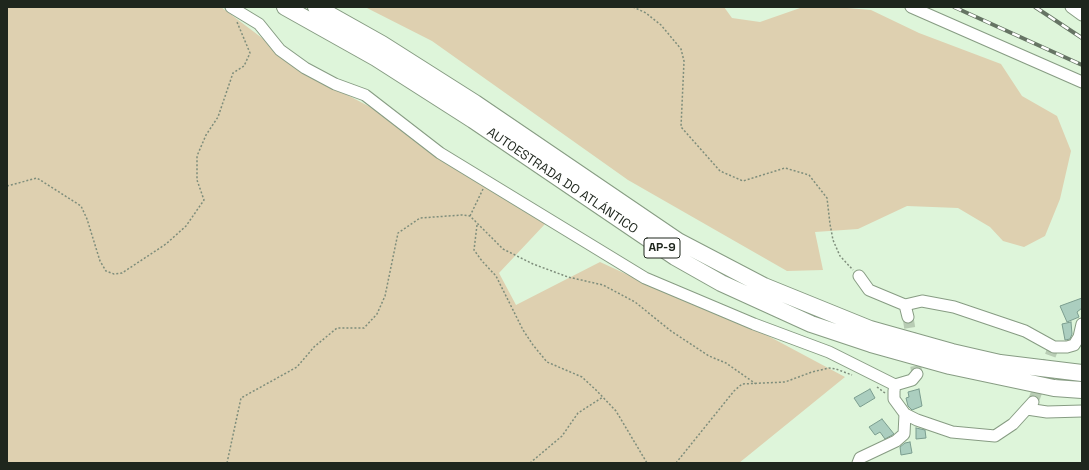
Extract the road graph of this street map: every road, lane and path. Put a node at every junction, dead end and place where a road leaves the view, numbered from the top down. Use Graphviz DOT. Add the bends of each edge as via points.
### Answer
graph roads {
  1 [pos="285,7"];
  2 [pos="316,7"];
  3 [pos="633,7"];
  4 [pos="911,7"];
  5 [pos="1071,7"];
  6 [pos="232,8"];
  7 [pos="1082,15"];
  8 [pos="1082,82"];
  9 [pos="486,182"];
  10 [pos="7,186"];
  11 [pos="470,216"];
  12 [pos="477,224"];
  13 [pos="859,276"];
  14 [pos="905,305"];
  15 [pos="908,317"];
  16 [pos="1082,324"];
  17 [pos="1082,373"];
  18 [pos="917,374"];
  19 [pos="854,376"];
  20 [pos="756,384"];
  21 [pos="874,385"];
  22 [pos="895,385"];
  23 [pos="1082,390"];
  24 [pos="603,397"];
  25 [pos="894,399"];
  26 [pos="1082,411"];
  27 [pos="905,414"];
  28 [pos="227,463"];
  29 [pos="530,463"];
  30 [pos="647,463"];
  31 [pos="676,463"];
  32 [pos="858,463"];
  1 -- 23 [label="highway, AUTOESTRADA DO ATLÁNTICO / AP-9" via="376,58 473,120 675,257 721,284 811,324 871,344 950,366 1054,388"];
  2 -- 17 [label="highway, AUTOESTRADA DO ATLÁNTICO / AP-9" via="382,44 476,103 678,241 764,286 870,329 952,352 1008,364"];
  3 -- 13 [label="path" via="646,13 661,26 681,49 684,61 681,127 720,172 743,181 785,168 809,175 827,198 830,224 840,256"];
  4 -- 8 [label="street"];
  5 -- 7 [label="street"];
  6 -- 9 [label="street" via="258,24 280,50 305,68 335,84 365,95 416,136"];
  6 -- 10 [label="path" via="250,53 244,66 233,73 218,117 206,135 197,156 197,180 204,200 186,226 166,244 122,273 114,274 106,271 100,261 81,206 37,178"];
  9 -- 11 [label="path"];
  9 -- 22 [label="street" via="645,278 726,310 754,324 829,352"];
  11 -- 12 [label="path"];
  11 -- 28 [label="path" via="420,218 398,233 385,296 377,314 364,328 337,328 314,347 296,367 241,398"];
  12 -- 20 [label="path" via="503,249 568,277 603,285 635,302 671,332 709,356 726,362"];
  12 -- 24 [label="path" via="474,250 496,276 523,330 546,362 582,377"];
  13 -- 14 [label="street" via="869,290"];
  14 -- 15 [label="street"];
  14 -- 16 [label="street" via="922,301 954,307 1025,330 1053,349 1074,345"];
  18 -- 22 [label="street" via="912,380"];
  19 -- 20 [label="path" via="829,368 785,382"];
  20 -- 31 [label="path" via="742,384 734,391"];
  21 -- 25 [label="path"];
  22 -- 25 [label="street"];
  24 -- 29 [label="path" via="578,413 562,436"];
  24 -- 30 [label="path" via="616,411"];
  25 -- 27 [label="street"];
  26 -- 27 [label="street" via="1047,412 1030,406 1013,424 995,436 952,432"];
  27 -- 32 [label="street" via="904,434 896,441 860,458"];
}
